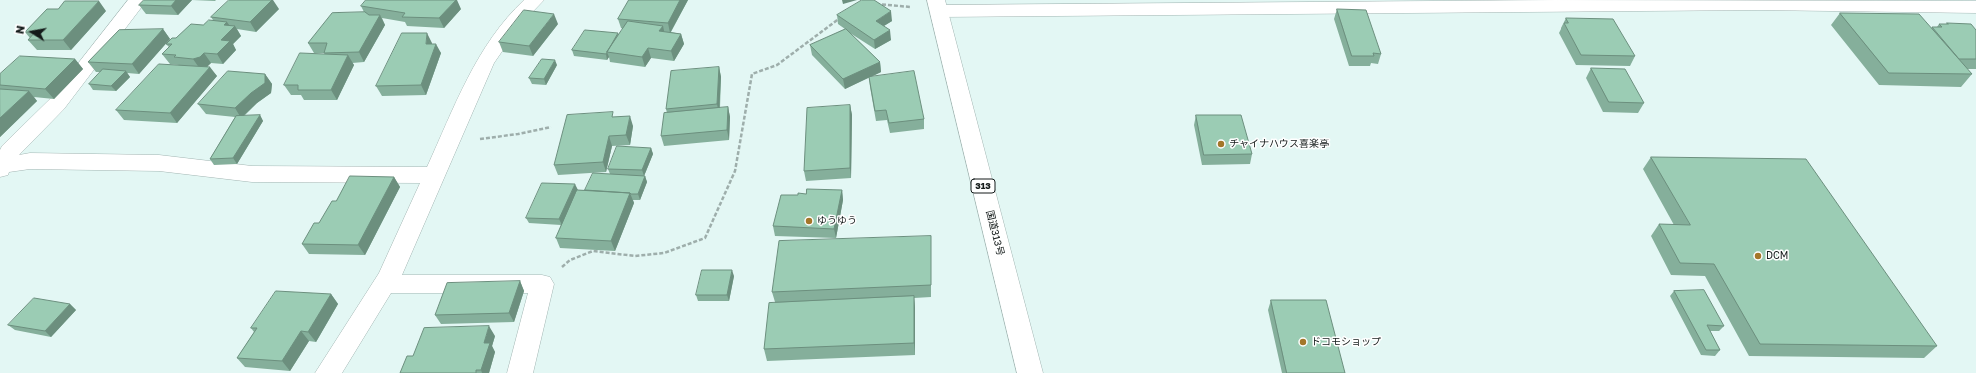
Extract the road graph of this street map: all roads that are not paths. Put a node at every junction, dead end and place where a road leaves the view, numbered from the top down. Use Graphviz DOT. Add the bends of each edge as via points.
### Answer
graph roads {
  1 [pos="138,0"];
  2 [pos="535,0"];
  3 [pos="1478,3"];
  4 [pos="1534,3"];
  5 [pos="937,5"];
  6 [pos="1976,7"];
  7 [pos="0,167"];
  8 [pos="433,175"];
  9 [pos="385,284"];
  10 [pos="328,373"];
  11 [pos="520,373"];
  12 [pos="1030,373"];
  1 -- 7 [label="main road" via="57,104 10,151"];
  2 -- 8 [label="main road" via="514,20 485,62"];
  3 -- 4 [label="main road"];
  3 -- 5 [label="main road"];
  4 -- 6 [label="main road"];
  5 -- 12 [label="main road, 国道313号 / 313"];
  7 -- 8 [label="main road" via="30,161 151,163 252,174"];
  8 -- 9 [label="main road"];
  9 -- 10 [label="main road"];
  9 -- 11 [label="main road" via="542,284"];
}
